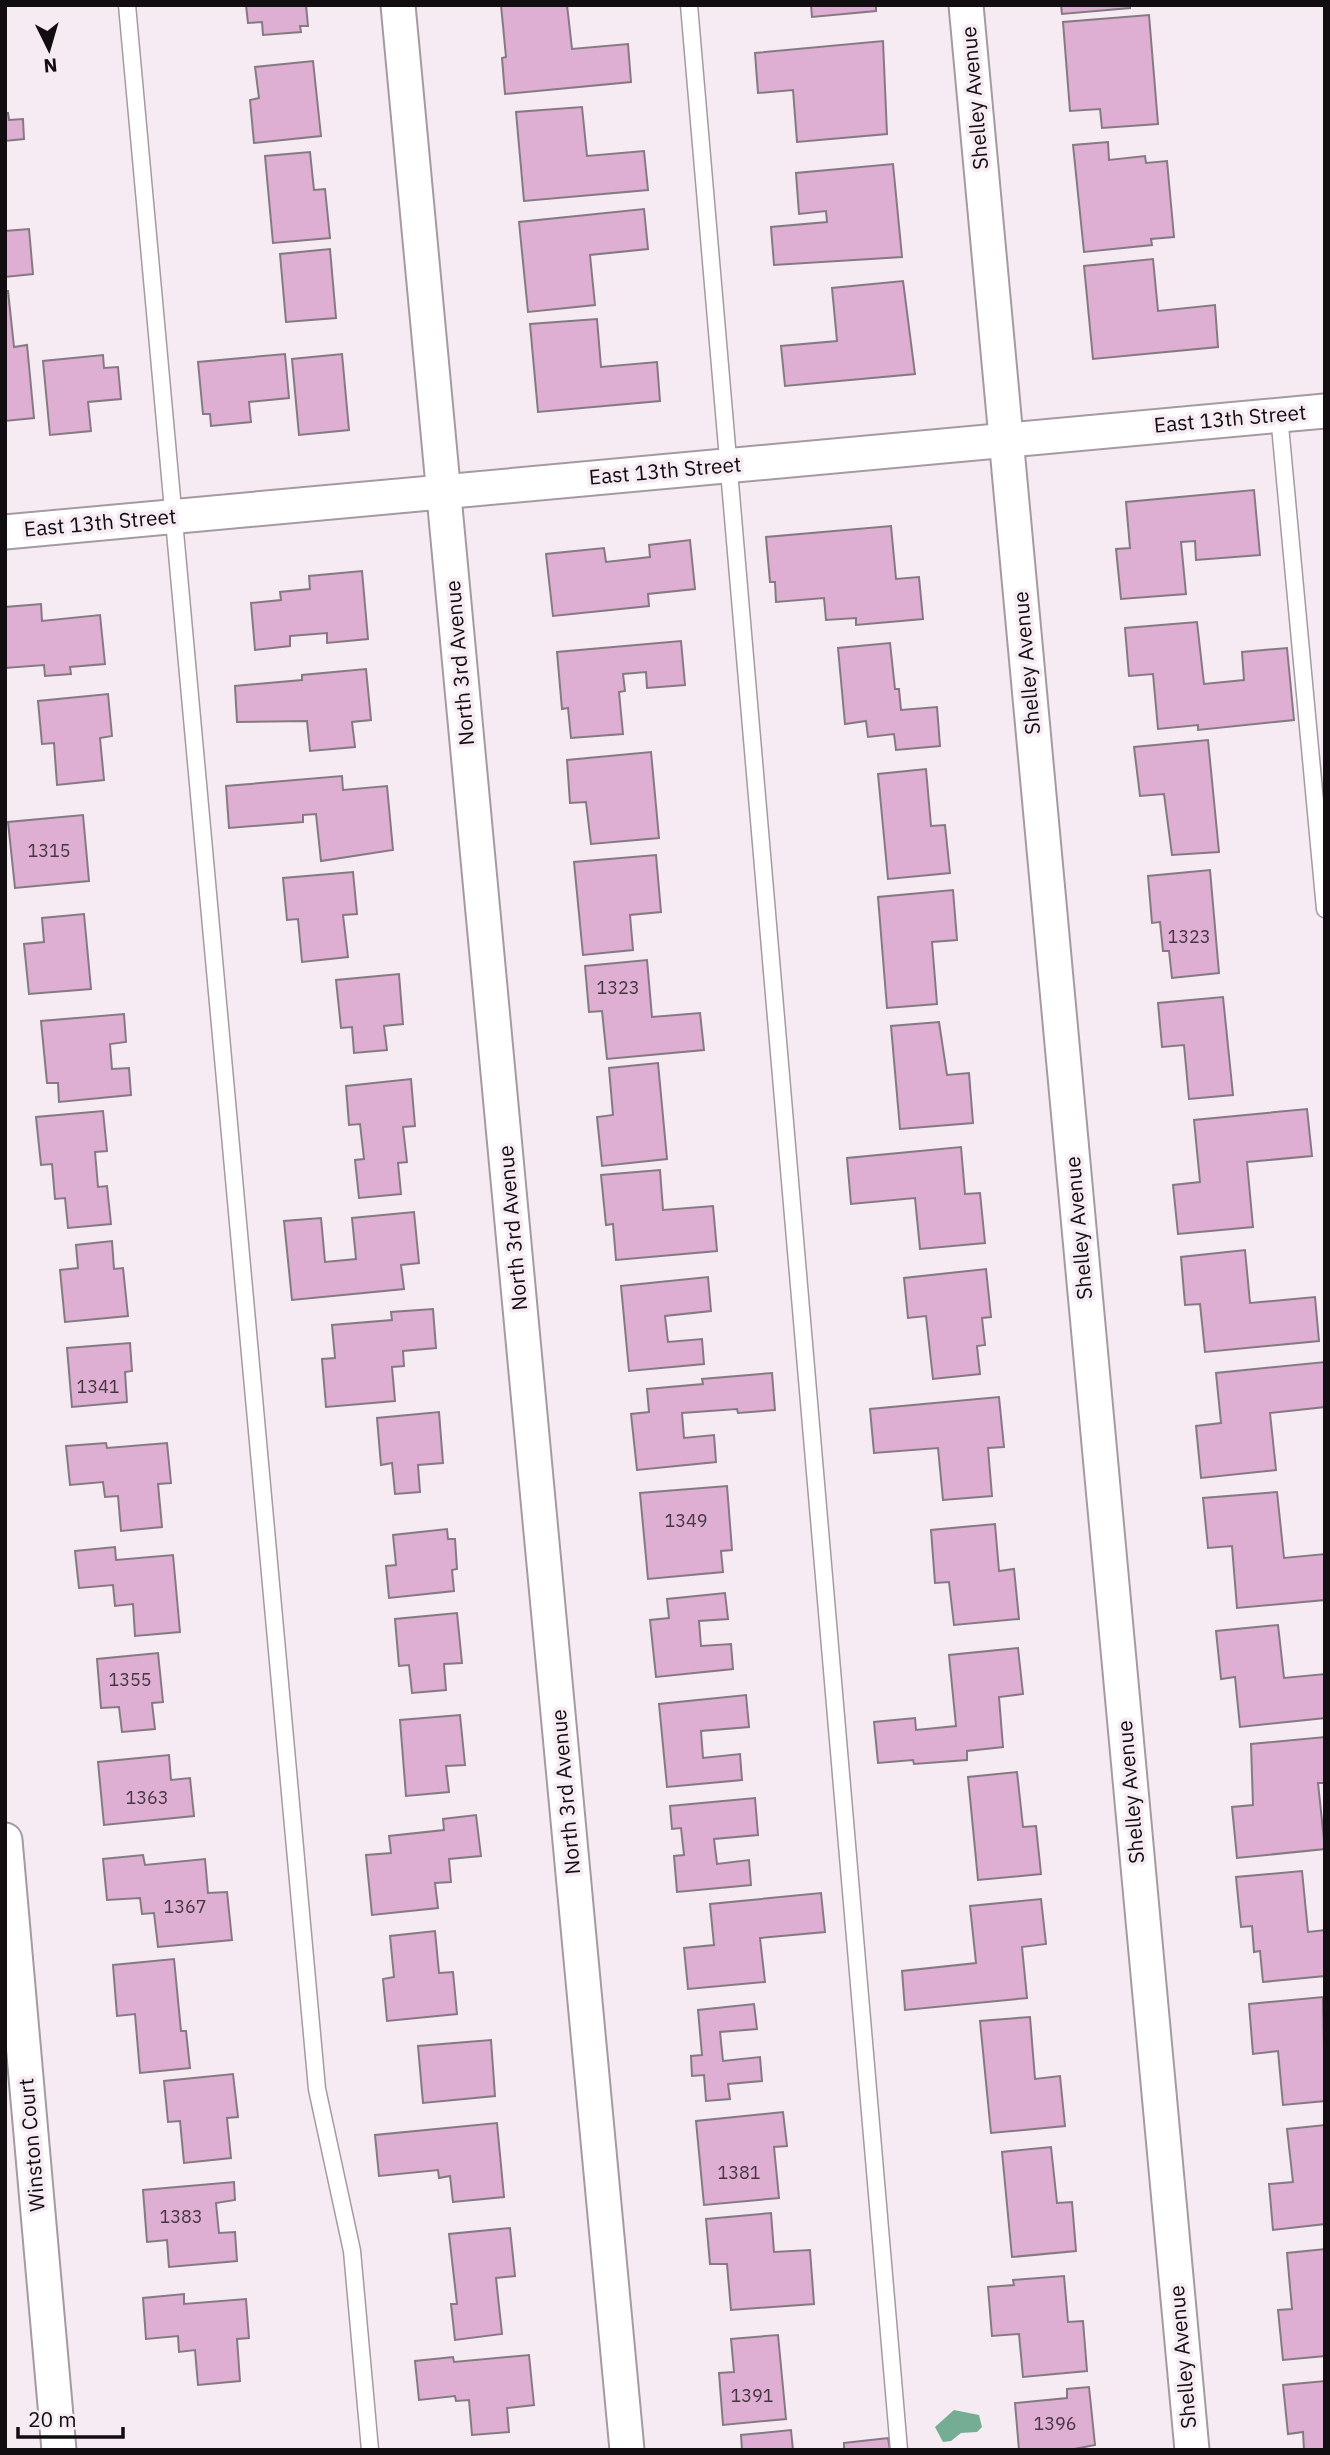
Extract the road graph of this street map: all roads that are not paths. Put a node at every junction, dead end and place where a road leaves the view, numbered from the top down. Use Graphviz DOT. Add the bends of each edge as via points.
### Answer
graph roads {
  1 [pos="127,5"];
  2 [pos="398,5"];
  3 [pos="689,5"];
  4 [pos="967,5"];
  5 [pos="1325,411"];
  6 [pos="1279,415"];
  7 [pos="1006,439"];
  8 [pos="730,466"];
  9 [pos="444,491"];
  10 [pos="172,517"];
  11 [pos="5,532"];
  12 [pos="1325,909"];
  13 [pos="5,1840"];
  14 [pos="59,2450"];
  15 [pos="370,2450"];
  16 [pos="627,2450"];
  17 [pos="899,2450"];
  18 [pos="1192,2450"];
  1 -- 10 [label="lane"];
  2 -- 9 [label="street, North 3rd Avenue"];
  3 -- 8 [label="lane"];
  4 -- 7 [label="street, Shelley Avenue"];
  5 -- 6 [label="street, East 13th Street"];
  6 -- 7 [label="street, East 13th Street"];
  6 -- 12 [label="lane"];
  7 -- 8 [label="street, East 13th Street"];
  7 -- 18 [label="street, Shelley Avenue"];
  8 -- 9 [label="street, East 13th Street"];
  8 -- 17 [label="lane"];
  9 -- 10 [label="street, East 13th Street"];
  9 -- 16 [label="street, North 3rd Avenue"];
  10 -- 11 [label="street, East 13th Street"];
  10 -- 15 [label="lane" via="317,2089 352,2251"];
  13 -- 14 [label="street, Winston Court"];
}
